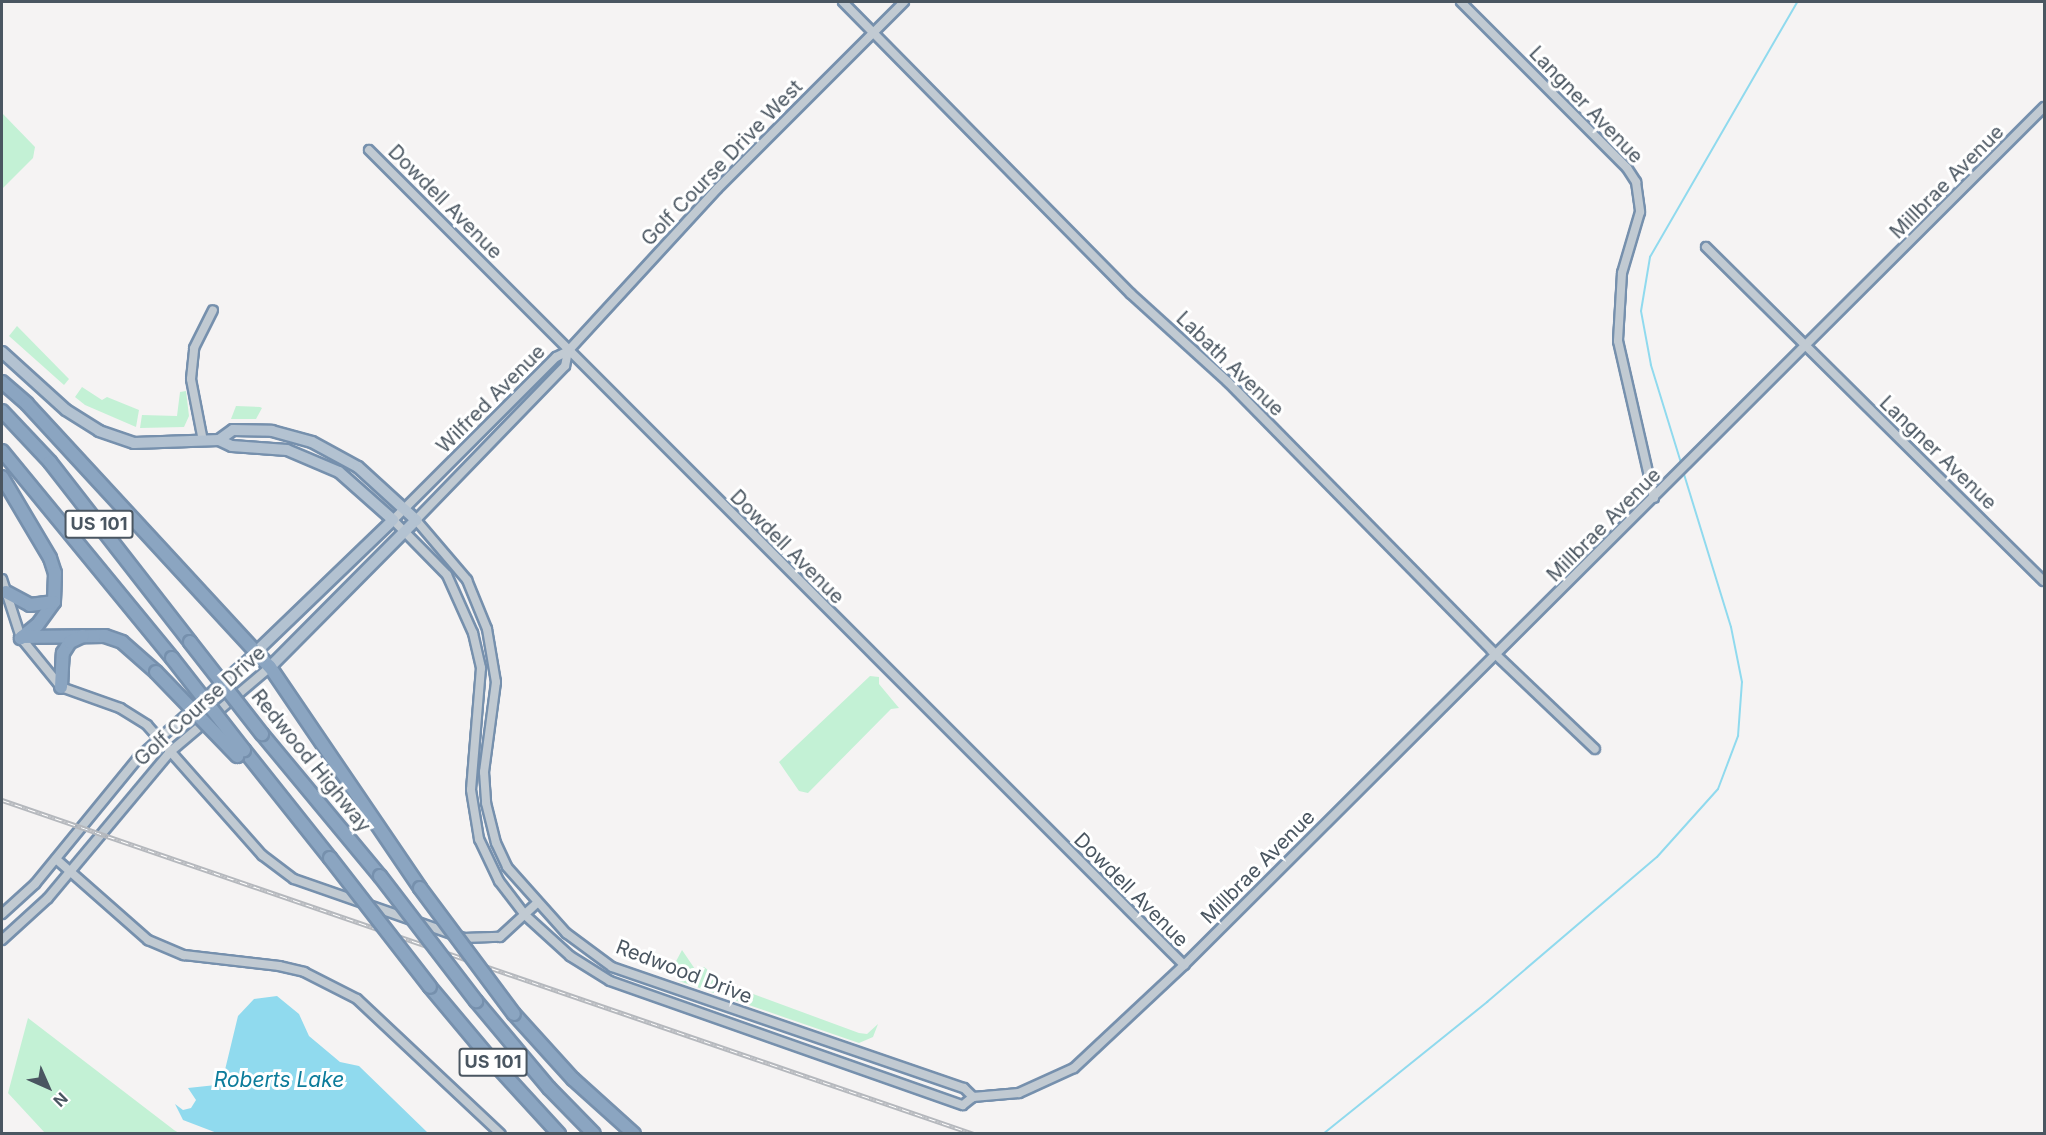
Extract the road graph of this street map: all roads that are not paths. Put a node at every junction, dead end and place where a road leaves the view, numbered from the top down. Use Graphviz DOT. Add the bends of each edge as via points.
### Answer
graph roads {
  1 [pos="843,2"];
  2 [pos="904,2"];
  3 [pos="1461,2"];
  4 [pos="874,31"];
  5 [pos="2044,107"];
  6 [pos="369,150"];
  7 [pos="1706,247"];
  8 [pos="213,310"];
  9 [pos="1806,347"];
  10 [pos="568,351"];
  11 [pos="2,352"];
  12 [pos="2,382"];
  13 [pos="2,411"];
  14 [pos="219,440"];
  15 [pos="203,441"];
  16 [pos="2,451"];
  17 [pos="2,477"];
  18 [pos="1654,498"];
  19 [pos="405,509"];
  20 [pos="393,520"];
  21 [pos="416,520"];
  22 [pos="405,532"];
  23 [pos="2,579"];
  24 [pos="2044,581"];
  25 [pos="6,592"];
  26 [pos="54,602"];
  27 [pos="487,629"];
  28 [pos="473,633"];
  29 [pos="84,635"];
  30 [pos="21,638"];
  31 [pos="256,652"];
  32 [pos="1496,655"];
  33 [pos="270,668"];
  34 [pos="61,687"];
  35 [pos="473,736"];
  36 [pos="488,737"];
  37 [pos="159,738"];
  38 [pos="1595,750"];
  39 [pos="171,751"];
  40 [pos="241,753"];
  41 [pos="493,834"];
  42 [pos="479,839"];
  43 [pos="56,859"];
  44 [pos="70,871"];
  45 [pos="537,903"];
  46 [pos="2,914"];
  47 [pos="525,915"];
  48 [pos="2,940"];
  49 [pos="1184,965"];
  50 [pos="974,1097"];
  51 [pos="501,1134"];
  52 [pos="560,1134"];
  53 [pos="594,1134"];
  54 [pos="634,1134"];
  1 -- 4 [label="street, Labath Avenue"];
  2 -- 4 [label="street, Golf Course Drive West"];
  3 -- 18 [label="street, Langner Avenue" via="1636,182 1640,212 1622,273 1618,342"];
  4 -- 10 [label="street, Golf Course Drive West" via="717,189"];
  4 -- 32 [label="street, Labath Avenue"];
  5 -- 9 [label="street, Millbrae Avenue"];
  6 -- 10 [label="street, Dowdell Avenue"];
  7 -- 9 [label="street, Langner Avenue"];
  8 -- 15 [label="street" via="194,348 191,379"];
  9 -- 18 [label="street, Millbrae Avenue"];
  9 -- 24 [label="street, Langner Avenue"];
  10 -- 19 [label="street, Wilfred Avenue" via="556,357"];
  10 -- 21 [label="street, Wilfred Avenue" via="565,366"];
  10 -- 49 [label="street, Dowdell Avenue"];
  11 -- 15 [label="main road, Redwood Drive" via="66,410 99,431 134,443"];
  12 -- 31 [label="highway" via="27,404"];
  13 -- 53 [label="highway, Redwood Highway / US 101, bridge" via="50,462 476,1001 549,1088"];
  14 -- 15 [label="main road, Redwood Drive"];
  14 -- 19 [label="main road, Redwood Drive" via="233,430 272,431 312,442 358,467"];
  14 -- 20 [label="main road, Redwood Drive" via="232,446 287,450 319,462 361,489"];
  16 -- 40 [label="highway, US 101, bridge" via="172,658"];
  17 -- 26 [label="highway" via="50,558 55,573"];
  18 -- 32 [label="street, Millbrae Avenue"];
  19 -- 20 [label="street, Wilfred Avenue"];
  19 -- 21 [label="main road, Redwood Drive"];
  20 -- 22 [label="street, Redwood Drive"];
  20 -- 31 [label="main road, Golf Course Drive"];
  21 -- 22 [label="main road, Wilfred Avenue"];
  21 -- 27 [label="street, Redwood Drive" via="468,580"];
  22 -- 28 [label="street, Redwood Drive" via="447,575"];
  22 -- 33 [label="main road, Golf Course Drive"];
  23 -- 25 [label="street"];
  25 -- 26 [label="highway" via="30,605"];
  25 -- 30 [label="street"];
  26 -- 30 [label="highway" via="37,625"];
  27 -- 28 [label="street"];
  27 -- 36 [label="street, Redwood Drive" via="496,682"];
  28 -- 35 [label="street, Redwood Drive" via="481,668"];
  29 -- 30 [label="highway"];
  29 -- 34 [label="highway" via="70,642 63,653"];
  29 -- 40 [label="highway, bridge" via="122,642"];
  30 -- 34 [label="street"];
  31 -- 33 [label="highway"];
  31 -- 37 [label="street, Golf Course Drive"];
  32 -- 38 [label="street, Labath Avenue"];
  32 -- 49 [label="street, Millbrae Avenue"];
  33 -- 39 [label="street, Golf Course Drive"];
  33 -- 54 [label="highway, bridge" via="420,888 514,1014 573,1079"];
  34 -- 37 [label="street" via="136,716"];
  35 -- 36 [label="street"];
  35 -- 42 [label="street, Redwood Drive" via="471,790"];
  36 -- 41 [label="street, Redwood Drive" via="484,772"];
  37 -- 39 [label="street"];
  37 -- 43 [label="street, Golf Course Drive"];
  39 -- 44 [label="street, Golf Course Drive"];
  39 -- 47 [label="street" via="262,855 294,879 463,938 500,937"];
  40 -- 52 [label="highway, US 101, bridge" via="330,858 430,987"];
  41 -- 42 [label="street"];
  41 -- 45 [label="street, Redwood Drive" via="507,867"];
  42 -- 47 [label="street, Redwood Drive" via="499,881"];
  43 -- 44 [label="street"];
  43 -- 46 [label="street, Golf Course Drive"];
  44 -- 48 [label="street, Golf Course Drive" via="25,922"];
  44 -- 51 [label="street" via="148,940 184,955 304,972 357,999"];
  45 -- 47 [label="street"];
  45 -- 50 [label="street, Redwood Drive" via="588,952 612,967 964,1088"];
  47 -- 50 [label="street, Redwood Drive" via="570,956 610,981 963,1106"];
  49 -- 50 [label="street, Redwood Drive" via="1074,1068 1018,1093"];
}
